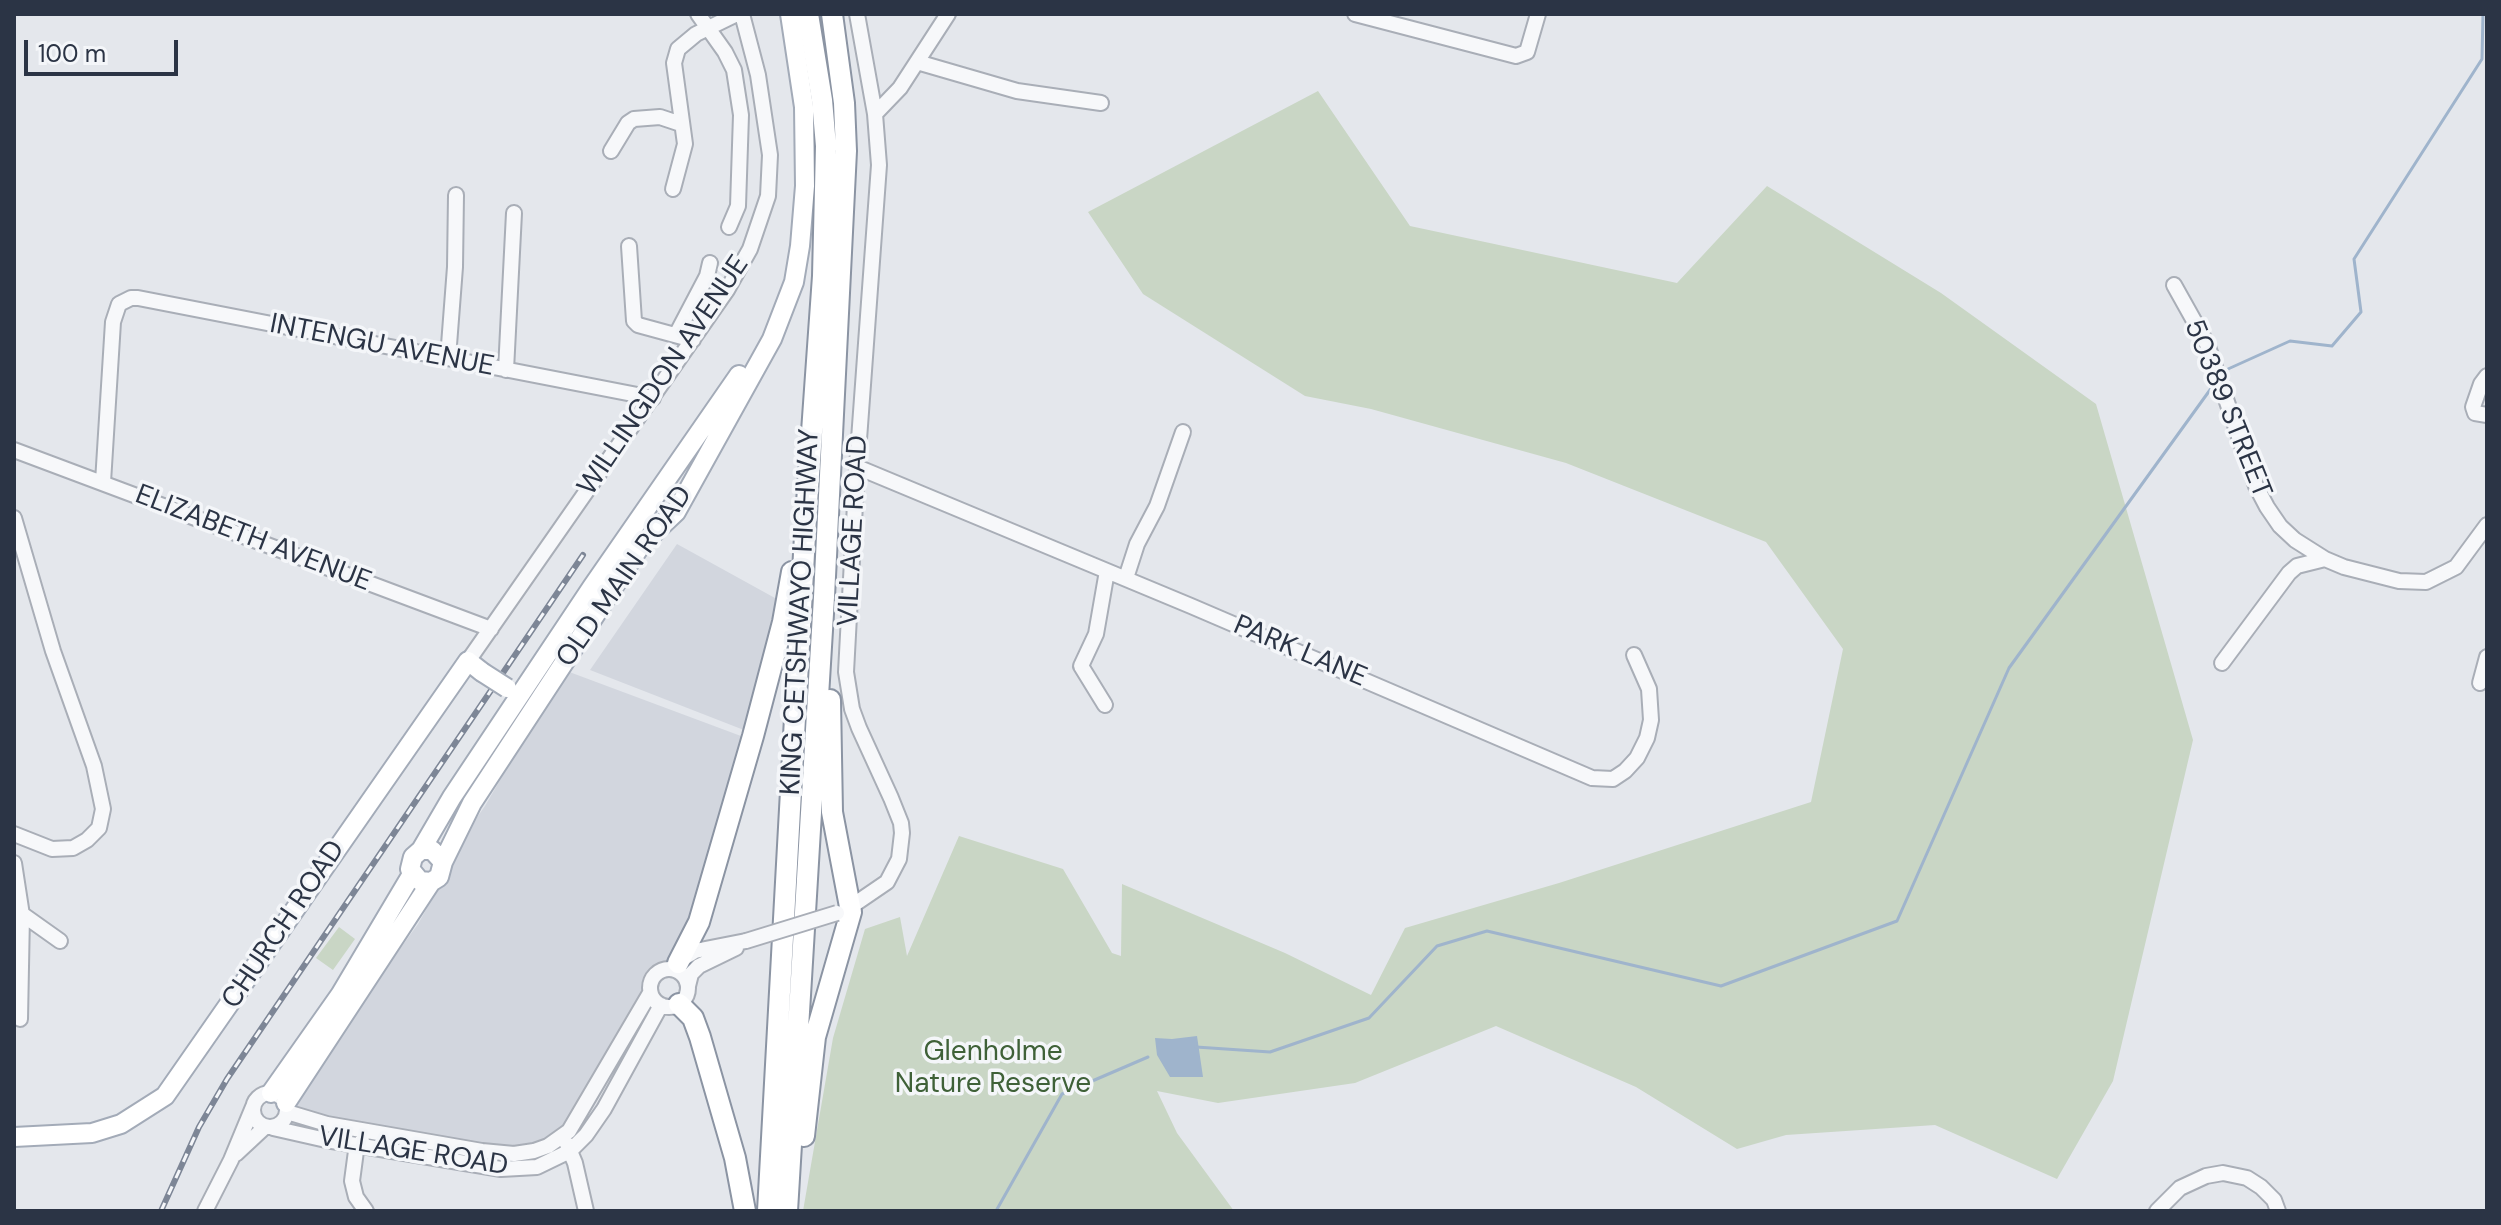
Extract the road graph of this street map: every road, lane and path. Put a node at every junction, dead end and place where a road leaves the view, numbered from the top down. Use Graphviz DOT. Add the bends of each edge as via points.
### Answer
graph roads {
  1 [pos="698,14"];
  2 [pos="739,14"];
  3 [pos="790,14"];
  4 [pos="808,14"];
  5 [pos="832,14"];
  6 [pos="857,14"];
  7 [pos="948,14"];
  8 [pos="1355,14"];
  9 [pos="1538,14"];
  10 [pos="709,28"];
  11 [pos="917,62"];
  12 [pos="1101,103"];
  13 [pos="875,114"];
  14 [pos="681,124"];
  15 [pos="611,151"];
  16 [pos="673,189"];
  17 [pos="456,195"];
  18 [pos="514,213"];
  19 [pos="729,227"];
  20 [pos="629,246"];
  21 [pos="710,263"];
  22 [pos="2174,285"];
  23 [pos="774,328"];
  24 [pos="676,335"];
  25 [pos="693,340"];
  26 [pos="448,358"];
  27 [pos="506,370"];
  28 [pos="2487,376"];
  29 [pos="653,398"];
  30 [pos="2487,415"];
  31 [pos="1183,432"];
  32 [pos="14,450"];
  33 [pos="676,465"];
  34 [pos="857,467"];
  35 [pos="705,469"];
  36 [pos="103,482"];
  37 [pos="658,490"];
  38 [pos="683,501"];
  39 [pos="806,517"];
  40 [pos="14,518"];
  41 [pos="2487,525"];
  42 [pos="2325,559"];
  43 [pos="1107,571"];
  44 [pos="1126,578"];
  45 [pos="824,597"];
  46 [pos="491,629"];
  47 [pos="1634,655"];
  48 [pos="2487,657"];
  49 [pos="2222,663"];
  50 [pos="469,670"];
  51 [pos="529,682"];
  52 [pos="2480,683"];
  53 [pos="507,688"];
  54 [pos="1105,705"];
  55 [pos="509,712"];
  56 [pos="14,834"];
  57 [pos="421,850"];
  58 [pos="443,862"];
  59 [pos="14,863"];
  60 [pos="412,874"];
  61 [pos="431,882"];
  62 [pos="851,906"];
  63 [pos="22,914"];
  64 [pos="60,941"];
  65 [pos="746,941"];
  66 [pos="676,966"];
  67 [pos="650,993"];
  68 [pos="676,999"];
  69 [pos="20,1019"];
  70 [pos="281,1103"];
  71 [pos="253,1107"];
  72 [pos="269,1127"];
  73 [pos="371,1132"];
  74 [pos="14,1137"];
  75 [pos="563,1137"];
  76 [pos="358,1145"];
  77 [pos="570,1151"];
  78 [pos="231,1160"];
  79 [pos="205,1211"];
  80 [pos="366,1211"];
  81 [pos="586,1211"];
  82 [pos="745,1211"];
  83 [pos="768,1211"];
  84 [pos="790,1211"];
  85 [pos="2157,1211"];
  86 [pos="2278,1211"];
  1 -- 10 [label="street"];
  2 -- 10 [label="street"];
  2 -- 25 [label="street, WILLINGDON AVENUE" via="767,120 768,196 750,249"];
  3 -- 23 [label="main road, OLD MAIN ROAD" via="804,107 805,186 794,282"];
  4 -- 39 [label="highway, KING CETSHWAYO HIGHWAY" via="826,146 823,276"];
  5 -- 45 [label="highway, KING CETSHWAYO HIGHWAY" via="846,151"];
  6 -- 13 [label="street, VILLAGE ROAD"];
  7 -- 11 [label="street"];
  8 -- 9 [label="street" via="1516,56 1527,52"];
  10 -- 14 [label="street" via="678,49 674,63"];
  10 -- 19 [label="street" via="734,70 741,115 738,206"];
  11 -- 12 [label="street" via="1017,91"];
  11 -- 13 [label="street"];
  13 -- 34 [label="street, VILLAGE ROAD" via="879,165"];
  14 -- 15 [label="street" via="660,117 634,119"];
  14 -- 16 [label="street" via="685,144"];
  17 -- 26 [label="street"];
  18 -- 27 [label="street"];
  20 -- 24 [label="street" via="634,321"];
  21 -- 24 [label="street"];
  22 -- 42 [label="street, 50389 STREET" via="2207,344 2267,507 2295,540"];
  23 -- 33 [label="main road, OLD MAIN ROAD"];
  23 -- 35 [label="main road, OLD MAIN ROAD"];
  24 -- 25 [label="street"];
  25 -- 29 [label="street, WILLINGDON AVENUE"];
  26 -- 27 [label="street, INTENGU AVENUE"];
  26 -- 36 [label="street, INTENGU AVENUE" via="125,299 115,310"];
  27 -- 29 [label="street, INTENGU AVENUE"];
  28 -- 30 [label="street" via="2473,407 2475,413"];
  29 -- 46 [label="street, WILLINGDON AVENUE"];
  31 -- 44 [label="street"];
  32 -- 36 [label="street, ELIZABETH AVENUE"];
  33 -- 35 [label="main road" via="691,463"];
  33 -- 37 [label="main road, OLD MAIN ROAD"];
  34 -- 43 [label="street, PARK LANE"];
  34 -- 62 [label="street, VILLAGE ROAD" via="846,655 849,692 902,833 893,874 882,888"];
  35 -- 38 [label="main road, OLD MAIN ROAD"];
  36 -- 46 [label="street, ELIZABETH AVENUE"];
  37 -- 38 [label="main road" via="676,488"];
  37 -- 51 [label="main road, OLD MAIN ROAD"];
  38 -- 58 [label="main road, OLD MAIN ROAD" via="641,545 612,586 472,803"];
  39 -- 66 [label="highway" via="783,622 699,922"];
  39 -- 83 [label="highway, KING CETSHWAYO HIGHWAY"];
  40 -- 56 [label="street" via="103,809 99,828 73,848 52,849"];
  41 -- 42 [label="street, 50389 STREET" via="2456,567 2426,582 2399,581"];
  42 -- 49 [label="street" via="2289,573"];
  43 -- 44 [label="street, PARK LANE"];
  43 -- 54 [label="street" via="1096,634 1081,666"];
  44 -- 47 [label="street, PARK LANE" via="1603,780 1625,771 1647,738 1649,689"];
  45 -- 62 [label="highway" via="832,812"];
  45 -- 84 [label="highway, KING CETSHWAYO HIGHWAY"];
  46 -- 50 [label="street, WILLINGDON AVENUE"];
  48 -- 52 [label="street"];
  50 -- 53 [label="main road, bridge"];
  50 -- 74 [label="main road, CHURCH ROAD" via="165,1096 121,1124 92,1133"];
  51 -- 53 [label="main road"];
  51 -- 55 [label="main road, OLD MAIN ROAD"];
  53 -- 55 [label="main road"];
  55 -- 57 [label="main road, OLD MAIN ROAD"];
  57 -- 58 [label="main road" via="432,850"];
  57 -- 60 [label="main road" via="410,863"];
  58 -- 61 [label="main road" via="439,877"];
  59 -- 63 [label="street"];
  60 -- 61 [label="main road"];
  60 -- 70 [label="main road"];
  61 -- 70 [label="main road"];
  62 -- 65 [label="street, VILLAGE ROAD, bridge"];
  62 -- 84 [label="highway" via="815,1037"];
  63 -- 64 [label="street"];
  63 -- 69 [label="street"];
  65 -- 66 [label="street, VILLAGE ROAD" via="695,951"];
  65 -- 68 [label="street, VILLAGE ROAD" via="699,966"];
  66 -- 67 [label="street" via="657,972"];
  66 -- 68 [label="street" via="682,973"];
  67 -- 68 [label="street"];
  67 -- 75 [label="street"];
  68 -- 77 [label="street, VILLAGE ROAD"];
  68 -- 82 [label="highway" via="693,1018 704,1047"];
  70 -- 71 [label="street" via="257,1098"];
  70 -- 72 [label="street" via="284,1120"];
  70 -- 73 [label="street, VILLAGE ROAD" via="316,1122"];
  71 -- 72 [label="street" via="256,1121"];
  71 -- 78 [label="street"];
  72 -- 76 [label="street, VILLAGE ROAD"];
  72 -- 78 [label="street"];
  73 -- 75 [label="street, VILLAGE ROAD" via="514,1154"];
  73 -- 76 [label="street"];
  75 -- 77 [label="street"];
  76 -- 77 [label="street, VILLAGE ROAD" via="509,1169 537,1167"];
  76 -- 80 [label="street" via="352,1181"];
  77 -- 81 [label="street"];
  78 -- 79 [label="street"];
  85 -- 86 [label="street" via="2180,1188 2223,1173 2261,1187"];
}
